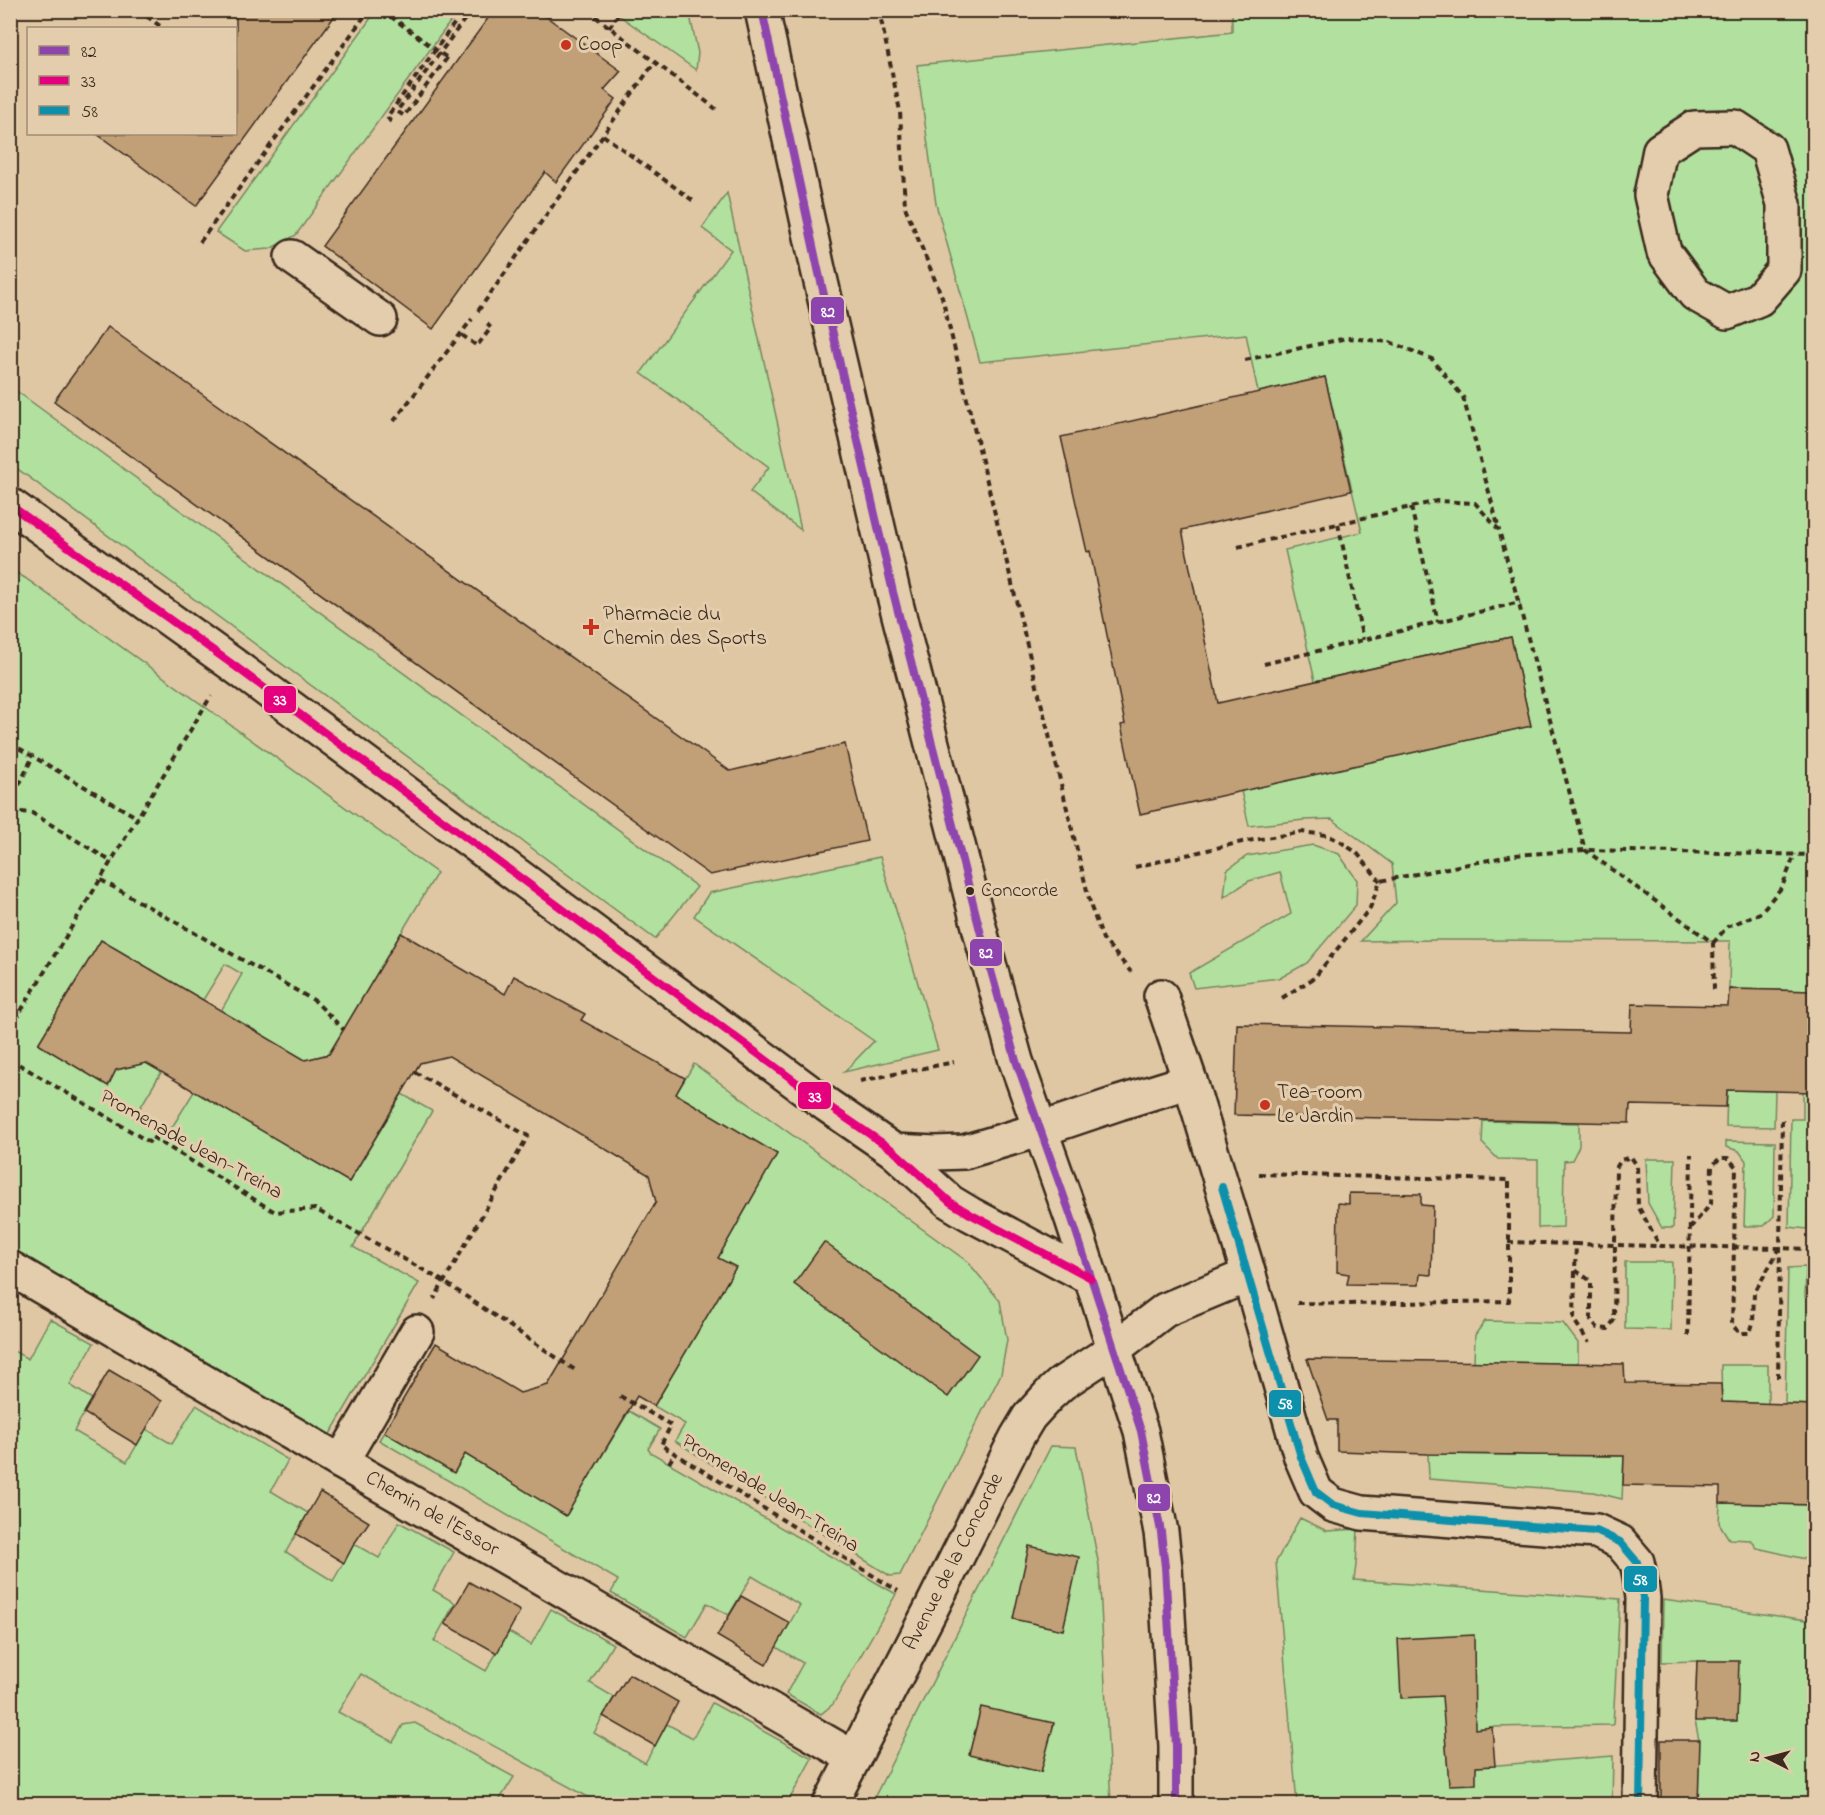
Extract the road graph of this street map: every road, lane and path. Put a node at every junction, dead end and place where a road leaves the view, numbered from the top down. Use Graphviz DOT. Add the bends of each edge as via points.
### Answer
graph roads {
  1 [pos="138,10"];
  2 [pos="369,10"];
  3 [pos="382,10"];
  4 [pos="464,10"];
  5 [pos="587,10"];
  6 [pos="621,10"];
  7 [pos="762,10"];
  8 [pos="879,10"];
  9 [pos="470,12"];
  10 [pos="162,27"];
  11 [pos="609,28"];
  12 [pos="436,50"];
  13 [pos="654,63"];
  14 [pos="716,109"];
  15 [pos="391,122"];
  16 [pos="603,135"];
  17 [pos="1660,150"];
  18 [pos="695,202"];
  19 [pos="200,242"];
  20 [pos="292,257"];
  21 [pos="478,311"];
  22 [pos="380,319"];
  23 [pos="472,319"];
  24 [pos="487,324"];
  25 [pos="461,334"];
  26 [pos="1245,360"];
  27 [pos="394,422"];
  28 [pos="10,505"];
  29 [pos="1411,507"];
  30 [pos="1338,524"];
  31 [pos="1499,530"];
  32 [pos="1238,547"];
  33 [pos="1520,602"];
  34 [pos="1438,622"];
  35 [pos="1362,640"];
  36 [pos="1264,664"];
  37 [pos="212,696"];
  38 [pos="10,743"];
  39 [pos="33,756"];
  40 [pos="10,804"];
  41 [pos="10,811"];
  42 [pos="138,818"];
  43 [pos="1585,850"];
  44 [pos="1795,854"];
  45 [pos="1815,855"];
  46 [pos="112,862"];
  47 [pos="1135,867"];
  48 [pos="101,879"];
  49 [pos="1380,881"];
  50 [pos="1713,943"];
  51 [pos="1714,990"];
  52 [pos="1161,996"];
  53 [pos="1282,998"];
  54 [pos="11,1028"];
  55 [pos="344,1030"];
  56 [pos="10,1059"];
  57 [pos="954,1062"];
  58 [pos="415,1072"];
  59 [pos="1190,1081"];
  60 [pos="853,1083"];
  61 [pos="1782,1118"];
  62 [pos="1039,1130"];
  63 [pos="894,1151"];
  64 [pos="1692,1154"];
  65 [pos="1253,1174"];
  66 [pos="1690,1228"];
  67 [pos="1509,1242"];
  68 [pos="1576,1244"];
  69 [pos="1614,1244"];
  70 [pos="1660,1246"];
  71 [pos="1690,1246"];
  72 [pos="1734,1247"];
  73 [pos="1780,1248"];
  74 [pos="1808,1249"];
  75 [pos="10,1268"];
  76 [pos="1575,1270"];
  77 [pos="1249,1275"];
  78 [pos="1091,1278"];
  79 [pos="443,1281"];
  80 [pos="1258,1309"];
  81 [pos="417,1332"];
  82 [pos="1688,1336"];
  83 [pos="1589,1343"];
  84 [pos="1114,1349"];
  85 [pos="574,1370"];
  86 [pos="1778,1378"];
  87 [pos="620,1396"];
  88 [pos="675,1453"];
  89 [pos="341,1462"];
  90 [pos="669,1463"];
  91 [pos="901,1593"];
  92 [pos="854,1758"];
  93 [pos="830,1804"];
  94 [pos="1176,1804"];
  95 [pos="1640,1804"];
  1 -- 10 [label="path"];
  2 -- 19 [label="path"];
  3 -- 12 [label="path"];
  4 -- 12 [label="path"];
  5 -- 11 [label="path"];
  6 -- 11 [label="path"];
  7 -- 62 [label="street" via="893,592 1008,1033"];
  8 -- 52 [label="path" via="900,111 905,207 942,297 1091,907 1103,939 1129,970"];
  9 -- 12 [label="path, bridge" via="397,111 404,116 447,58"];
  11 -- 13 [label="path"];
  12 -- 15 [label="path" via="387,117"];
  13 -- 14 [label="path"];
  13 -- 16 [label="path"];
  16 -- 18 [label="path"];
  16 -- 21 [label="path"];
  17 -- 17 [label="street" via="1694,128 1735,127 1768,149 1784,204 1784,270 1759,299 1727,312 1695,294 1664,252 1651,195"];
  20 -- 22 [label="street"];
  23 -- 25 [label="path"];
  24 -- 25 [label="path" via="491,328 477,346"];
  25 -- 27 [label="path"];
  26 -- 31 [label="path" via="1347,338 1390,342 1432,359 1463,397"];
  28 -- 63 [label="street" via="232,664 827,1106"];
  29 -- 30 [label="path"];
  29 -- 31 [label="path" via="1437,501 1475,503"];
  29 -- 34 [label="path"];
  30 -- 32 [label="path"];
  30 -- 35 [label="path"];
  31 -- 33 [label="path"];
  33 -- 34 [label="path"];
  33 -- 43 [label="path"];
  34 -- 35 [label="path"];
  35 -- 36 [label="path"];
  37 -- 42 [label="path"];
  38 -- 39 [label="path"];
  39 -- 40 [label="path"];
  39 -- 42 [label="path"];
  41 -- 46 [label="path" via="32,813"];
  42 -- 46 [label="path"];
  43 -- 44 [label="path"];
  43 -- 49 [label="path" via="1515,855"];
  43 -- 50 [label="path"];
  44 -- 45 [label="path"];
  44 -- 50 [label="path" via="1782,887 1760,913 1727,927"];
  46 -- 48 [label="path"];
  47 -- 49 [label="path" via="1302,832 1327,835 1341,842 1357,853"];
  48 -- 54 [label="path"];
  48 -- 55 [label="path" via="315,1001"];
  49 -- 53 [label="path" via="1370,908 1314,978"];
  50 -- 51 [label="path"];
  52 -- 59 [label="street"];
  56 -- 79 [label="path, Promenade Jean-Treina" via="149,1142 152,1137 275,1212 315,1209"];
  57 -- 60 [label="path"];
  58 -- 79 [label="path" via="528,1136"];
  59 -- 62 [label="street"];
  59 -- 77 [label="street"];
  61 -- 73 [label="path"];
  62 -- 63 [label="street" via="964,1152"];
  62 -- 78 [label="street"];
  63 -- 78 [label="street" via="950,1202"];
  64 -- 66 [label="path"];
  65 -- 67 [label="path" via="1509,1180"];
  66 -- 71 [label="path"];
  66 -- 72 [label="path" via="1711,1204 1712,1166 1720,1158 1728,1158 1736,1167"];
  67 -- 68 [label="path"];
  67 -- 80 [label="path" via="1509,1301 1283,1302"];
  68 -- 69 [label="path"];
  68 -- 76 [label="path"];
  69 -- 70 [label="path"];
  69 -- 70 [label="path" via="1616,1168 1621,1160 1631,1157 1638,1167 1638,1206"];
  69 -- 76 [label="path" via="1614,1320 1608,1329 1598,1328 1591,1320 1591,1281"];
  70 -- 71 [label="path"];
  71 -- 72 [label="path"];
  71 -- 82 [label="path"];
  72 -- 73 [label="path"];
  72 -- 73 [label="path" via="1732,1325 1740,1333 1749,1334 1754,1323 1754,1293"];
  73 -- 74 [label="path"];
  73 -- 86 [label="path"];
  75 -- 89 [label="street, Chemin de l'Essor"];
  76 -- 83 [label="path" via="1574,1320"];
  77 -- 80 [label="street"];
  77 -- 84 [label="street, Avenue de la Concorde" via="1165,1310"];
  78 -- 84 [label="street"];
  79 -- 81 [label="path"];
  79 -- 85 [label="path, Promenade Jean-Treina"];
  80 -- 95 [label="street" via="1301,1457 1316,1492 1333,1505 1362,1513 1596,1531 1620,1542 1636,1562 1643,1598"];
  81 -- 89 [label="street"];
  84 -- 92 [label="street, Avenue de la Concorde" via="1061,1384 1029,1417"];
  84 -- 94 [label="street" via="1140,1425 1161,1532 1171,1640"];
  87 -- 88 [label="path, Promenade Jean-Treina" via="671,1425 661,1445"];
  88 -- 90 [label="path"];
  88 -- 91 [label="path, Promenade Jean-Treina"];
  89 -- 92 [label="street, Chemin de l'Essor"];
  92 -- 93 [label="street, Avenue de la Concorde"];
}
